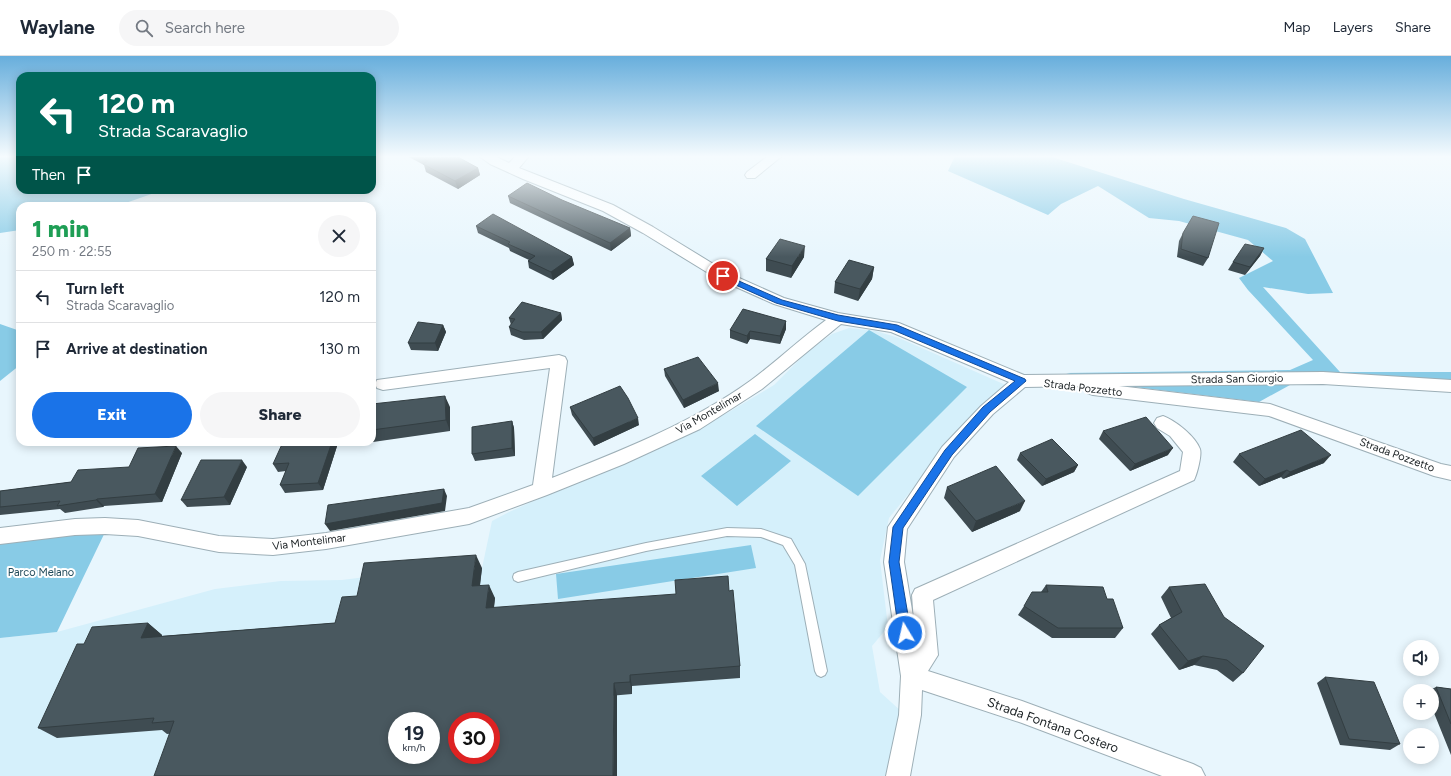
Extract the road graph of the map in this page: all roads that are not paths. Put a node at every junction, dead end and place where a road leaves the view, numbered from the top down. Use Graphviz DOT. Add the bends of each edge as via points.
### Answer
graph roads {
  1 [pos="562,190"];
  2 [pos="838,318"];
  3 [pos="1022,381"];
  4 [pos="383,384"];
  5 [pos="1451,386"];
  6 [pos="1163,423"];
  7 [pos="1451,473"];
  8 [pos="541,490"];
  9 [pos="0,536"];
  10 [pos="518,577"];
  11 [pos="821,671"];
  12 [pos="912,676"];
  13 [pos="898,776"];
  14 [pos="1193,776"];
  1 -- 2 [label="street" via="608,208 723,276 779,301"];
  2 -- 3 [label="street" via="894,327"];
  2 -- 8 [label="street, Via Montelimar" via="756,385 694,424 618,459"];
  3 -- 5 [label="street, Strada San Giorgio" via="1323,378"];
  3 -- 7 [label="street, Strada Pozzetto" via="1270,410"];
  3 -- 12 [label="street" via="987,410 948,452 898,527 894,562"];
  4 -- 8 [label="street" via="559,361"];
  6 -- 12 [label="street" via="1176,431 1192,451 1188,475 922,595 927,655"];
  8 -- 9 [label="street, Via Montelimar" via="470,516 326,541 273,547 219,544 138,528 108,526 75,527"];
  10 -- 11 [label="lane" via="646,547 727,532 761,533 788,542 800,564"];
  12 -- 13 [label="street" via="910,715"];
  12 -- 14 [label="street, Strada Fontana Costero" via="1022,712"];
}
